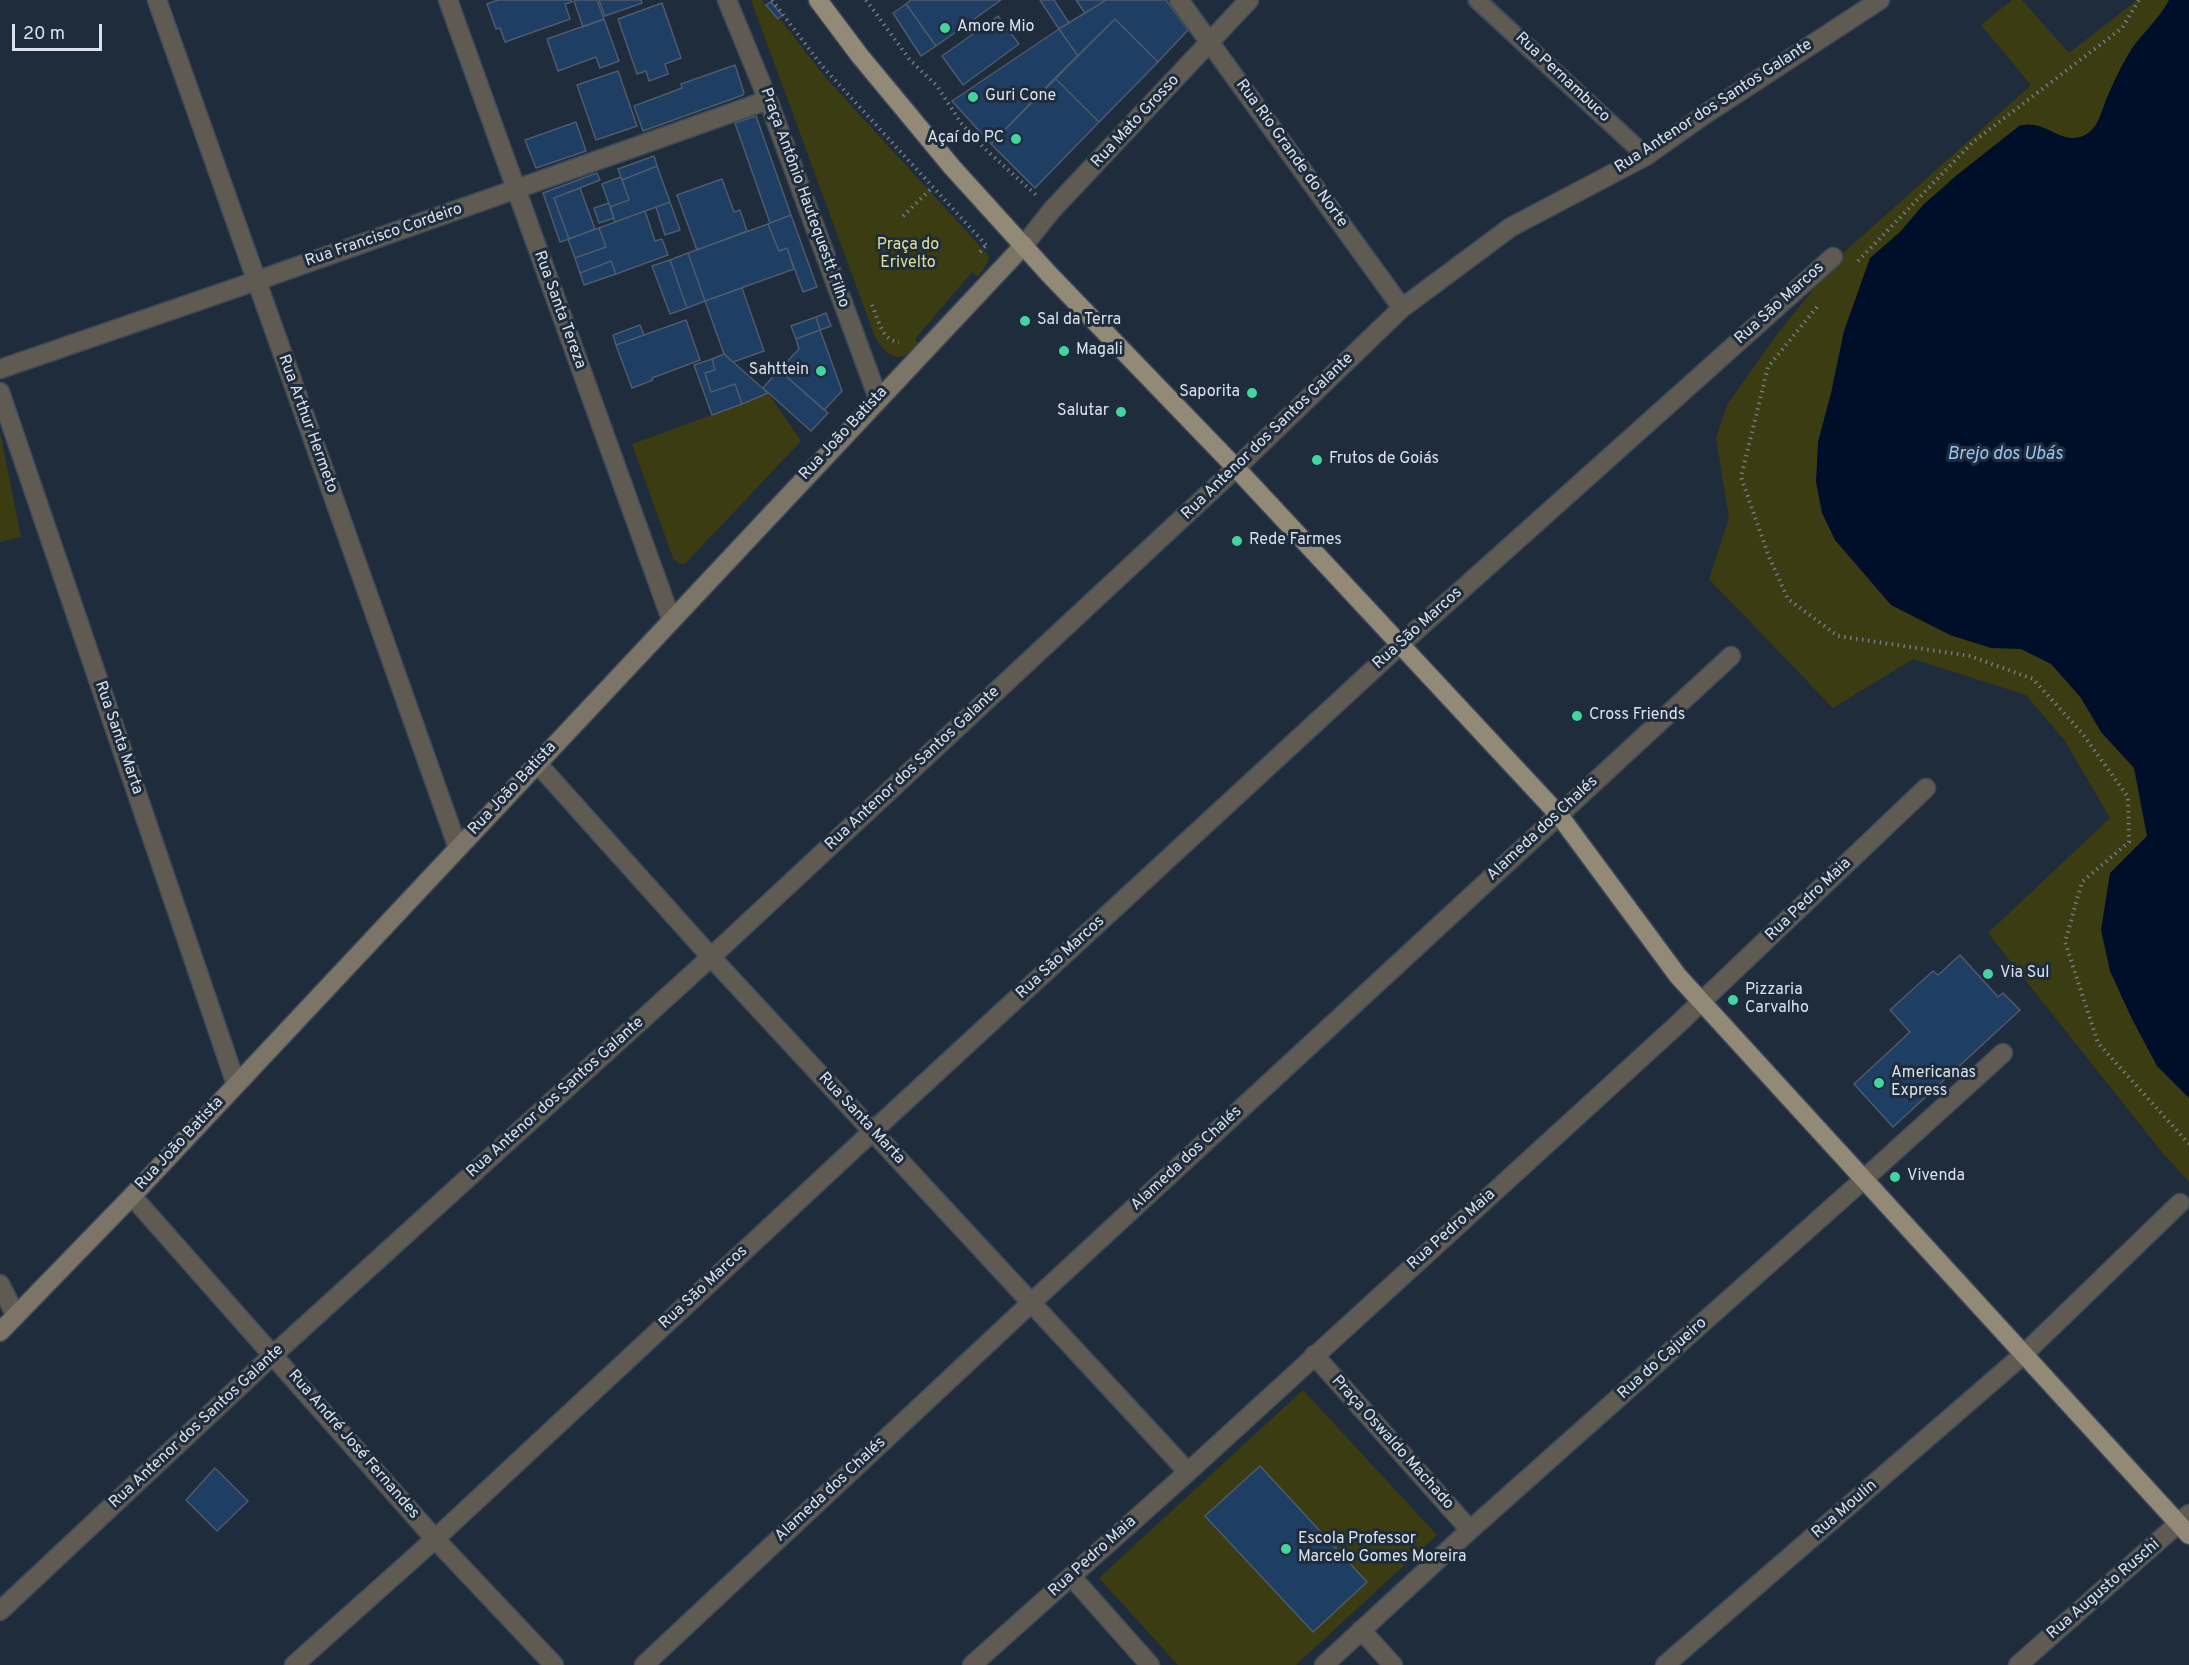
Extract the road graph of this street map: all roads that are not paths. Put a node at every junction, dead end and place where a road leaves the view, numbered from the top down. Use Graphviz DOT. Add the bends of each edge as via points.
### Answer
graph roads {
  1 [pos="158,0"];
  2 [pos="448,0"];
  3 [pos="727,0"];
  4 [pos="818,0"];
  5 [pos="1179,0"];
  6 [pos="1249,0"];
  7 [pos="1477,0"];
  8 [pos="1880,0"];
  9 [pos="1210,43"];
  10 [pos="768,100"];
  11 [pos="1646,156"];
  12 [pos="516,190"];
  13 [pos="1024,244"];
  14 [pos="1833,257"];
  15 [pos="256,281"];
  16 [pos="1402,308"];
  17 [pos="0,369"];
  18 [pos="0,392"];
  19 [pos="878,398"];
  20 [pos="1236,468"];
  21 [pos="671,619"];
  22 [pos="1401,644"];
  23 [pos="1731,656"];
  24 [pos="537,762"];
  25 [pos="1926,788"];
  26 [pos="1559,815"];
  27 [pos="458,848"];
  28 [pos="711,957"];
  29 [pos="1702,1002"];
  30 [pos="2002,1053"];
  31 [pos="236,1084"];
  32 [pos="873,1131"];
  33 [pos="1863,1180"];
  34 [pos="132,1196"];
  35 [pos="2180,1203"];
  36 [pos="0,1284"];
  37 [pos="1031,1302"];
  38 [pos="8,1312"];
  39 [pos="0,1332"];
  40 [pos="2024,1354"];
  41 [pos="273,1355"];
  42 [pos="1314,1355"];
  43 [pos="1188,1472"];
  44 [pos="2186,1524"];
  45 [pos="1470,1530"];
  46 [pos="435,1539"];
  47 [pos="1071,1576"];
  48 [pos="0,1611"];
  49 [pos="1361,1630"];
  50 [pos="294,1665"];
  51 [pos="554,1665"];
  52 [pos="644,1665"];
  53 [pos="972,1665"];
  54 [pos="1150,1665"];
  55 [pos="1324,1665"];
  56 [pos="1394,1665"];
  57 [pos="1665,1665"];
  58 [pos="2018,1665"];
  1 -- 15 [label="street, Rua Arthur Hermeto"];
  2 -- 12 [label="street, Rua Santa Tereza"];
  3 -- 10 [label="street, Praça Antônio Hautequestt Filho"];
  4 -- 13 [label="main road" via="945,158"];
  5 -- 9 [label="street, Rua Rio Grande do Norte"];
  6 -- 9 [label="street, Rua Mato Grosso"];
  7 -- 11 [label="lane, Rua Pernambuco"];
  8 -- 11 [label="street, Rua Antenor dos Santos Galante"];
  9 -- 13 [label="street, Rua Mato Grosso"];
  9 -- 16 [label="street, Rua Rio Grande do Norte"];
  10 -- 12 [label="street, Rua Francisco Cordeiro"];
  10 -- 19 [label="street, Praça Antônio Hautequestt Filho"];
  11 -- 16 [label="street, Rua Antenor dos Santos Galante" via="1511,227"];
  12 -- 15 [label="street, Rua Francisco Cordeiro"];
  12 -- 21 [label="street, Rua Santa Tereza"];
  13 -- 19 [label="street, Rua João Batista"];
  13 -- 20 [label="main road"];
  14 -- 22 [label="street, Rua São Marcos"];
  15 -- 17 [label="street, Rua Francisco Cordeiro"];
  15 -- 27 [label="street, Rua Arthur Hermeto"];
  16 -- 20 [label="street, Rua Antenor dos Santos Galante"];
  18 -- 31 [label="street, Rua Santa Marta"];
  19 -- 21 [label="street, Rua João Batista"];
  20 -- 22 [label="main road"];
  20 -- 28 [label="street, Rua Antenor dos Santos Galante"];
  21 -- 24 [label="street, Rua João Batista"];
  22 -- 26 [label="main road"];
  22 -- 32 [label="street, Rua São Marcos"];
  23 -- 26 [label="street, Alameda dos Chalés"];
  24 -- 27 [label="street, Rua João Batista"];
  24 -- 28 [label="street, Rua Santa Marta"];
  25 -- 29 [label="street, Rua Pedro Maia"];
  26 -- 29 [label="main road" via="1678,976"];
  26 -- 37 [label="street, Alameda dos Chalés"];
  27 -- 31 [label="street, Rua João Batista"];
  28 -- 32 [label="street, Rua Santa Marta"];
  28 -- 41 [label="street, Rua Antenor dos Santos Galante"];
  29 -- 33 [label="main road"];
  29 -- 42 [label="street, Rua Pedro Maia"];
  30 -- 33 [label="street, Rua do Cajueiro"];
  31 -- 34 [label="street, Rua João Batista"];
  32 -- 37 [label="street, Rua Santa Marta"];
  32 -- 46 [label="street, Rua São Marcos"];
  33 -- 40 [label="main road"];
  33 -- 45 [label="street, Rua do Cajueiro"];
  34 -- 38 [label="street, Rua João Batista"];
  34 -- 41 [label="street, Rua André José Fernandes"];
  35 -- 40 [label="street"];
  36 -- 38 [label="street"];
  37 -- 43 [label="street, Rua Santa Marta"];
  37 -- 52 [label="street, Alameda dos Chalés"];
  38 -- 39 [label="street, Rua João Batista"];
  40 -- 44 [label="main road"];
  40 -- 57 [label="street, Rua Moulin"];
  41 -- 46 [label="street, Rua André José Fernandes"];
  41 -- 48 [label="street, Rua Antenor dos Santos Galante"];
  42 -- 43 [label="street, Rua Pedro Maia"];
  42 -- 45 [label="street, Praça Oswaldo Machado"];
  43 -- 47 [label="street, Rua Pedro Maia"];
  44 -- 58 [label="street, Rua Augusto Ruschi"];
  45 -- 49 [label="street, Rua do Cajueiro"];
  46 -- 50 [label="street, Rua São Marcos"];
  46 -- 51 [label="street, Rua André José Fernandes"];
  47 -- 53 [label="street, Rua Pedro Maia"];
  47 -- 54 [label="street"];
  49 -- 55 [label="street, Rua do Cajueiro"];
  49 -- 56 [label="street"];
}
